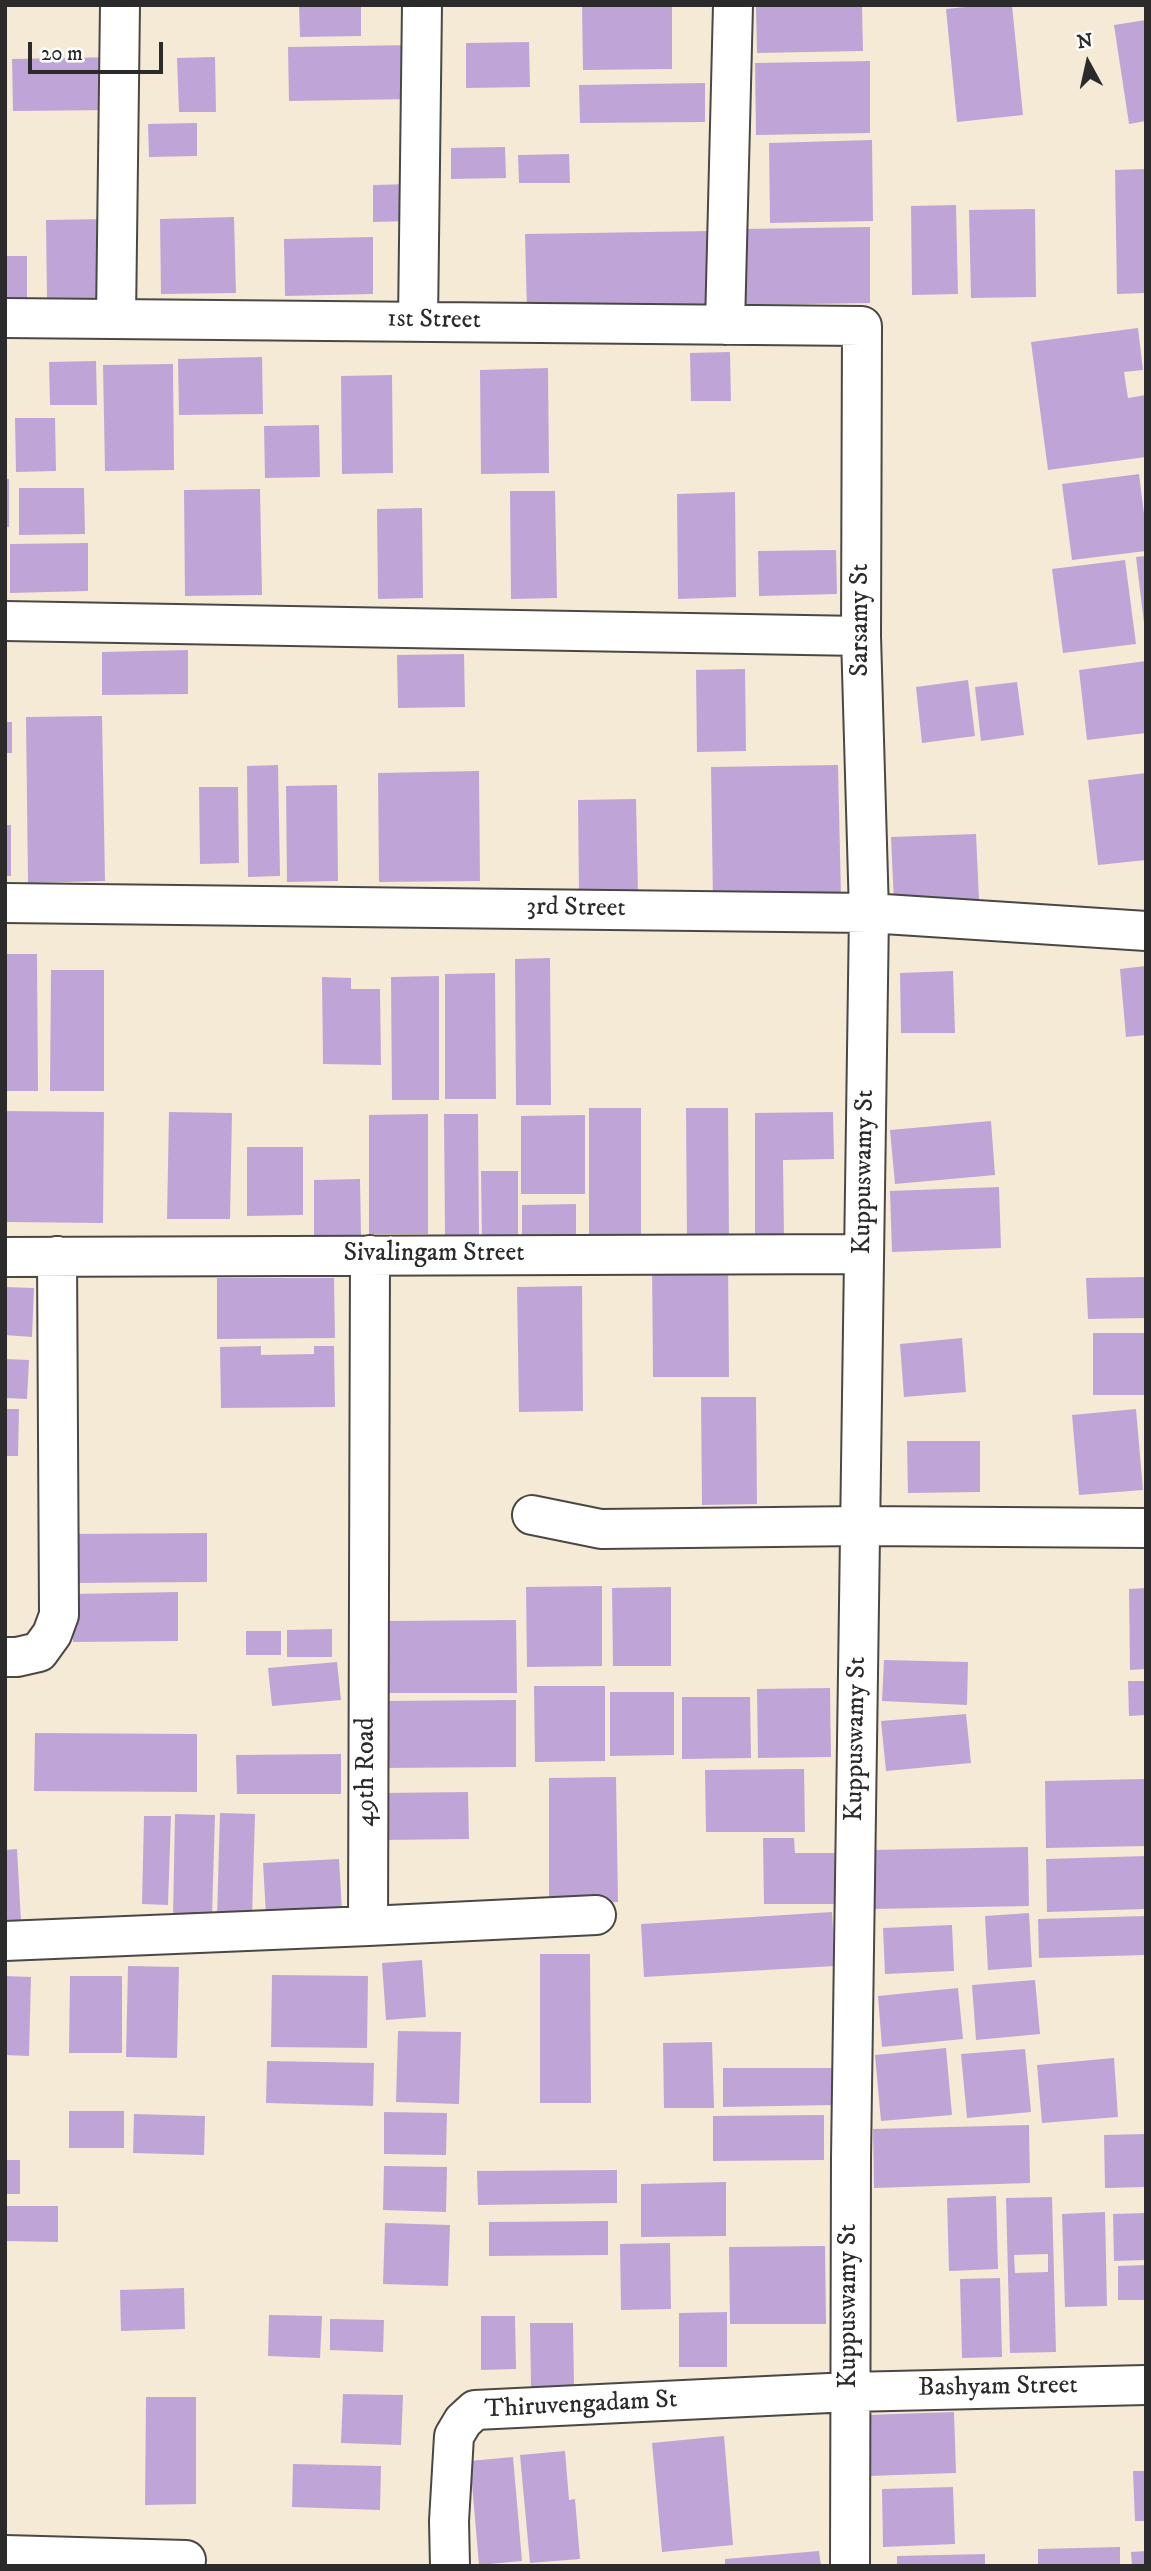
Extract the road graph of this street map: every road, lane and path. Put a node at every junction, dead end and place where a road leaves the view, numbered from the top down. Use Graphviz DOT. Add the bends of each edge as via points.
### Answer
graph roads {
  1 [pos="120,5"];
  2 [pos="422,5"];
  3 [pos="733,5"];
  4 [pos="5,318"];
  5 [pos="116,319"];
  6 [pos="418,321"];
  7 [pos="725,325"];
  8 [pos="862,326"];
  9 [pos="5,621"];
  10 [pos="862,636"];
  11 [pos="5,903"];
  12 [pos="869,913"];
  13 [pos="1146,931"];
  14 [pos="864,1254"];
  15 [pos="370,1255"];
  16 [pos="5,1256"];
  17 [pos="57,1256"];
  18 [pos="532,1515"];
  19 [pos="860,1526"];
  20 [pos="1146,1528"];
  21 [pos="5,1657"];
  22 [pos="596,1915"];
  23 [pos="368,1926"];
  24 [pos="5,1941"];
  25 [pos="1146,2385"];
  26 [pos="850,2392"];
  27 [pos="5,2555"];
  28 [pos="186,2560"];
  29 [pos="450,2566"];
  30 [pos="849,2566"];
  1 -- 5 [label="street"];
  2 -- 6 [label="street"];
  3 -- 7 [label="street"];
  4 -- 5 [label="street, 1st Street"];
  5 -- 6 [label="street, 1st Street"];
  6 -- 7 [label="street, 1st Street"];
  7 -- 8 [label="street, 1st Street"];
  8 -- 10 [label="street, Sarsamy St"];
  9 -- 10 [label="street"];
  10 -- 12 [label="street, Sarsamy St"];
  11 -- 12 [label="street, 3rd Street"];
  12 -- 13 [label="street, 3rd Street"];
  12 -- 14 [label="street, Kuppuswamy St"];
  14 -- 15 [label="street, Sivalingam Street"];
  14 -- 19 [label="street, Kuppuswamy St"];
  15 -- 17 [label="street, Sivalingam Street"];
  15 -- 23 [label="street, 49th Road"];
  16 -- 17 [label="street, Sivalingam Street"];
  17 -- 21 [label="street" via="59,1615 39,1652"];
  18 -- 19 [label="street" via="601,1529"];
  19 -- 20 [label="street"];
  19 -- 26 [label="street, Kuppuswamy St"];
  22 -- 23 [label="street"];
  23 -- 24 [label="street"];
  25 -- 26 [label="street, Bashyam Street"];
  26 -- 29 [label="street, Thiruvengadam St" via="475,2410 454,2436"];
  26 -- 30 [label="street, Kuppuswamy St"];
  27 -- 28 [label="street"];
}
